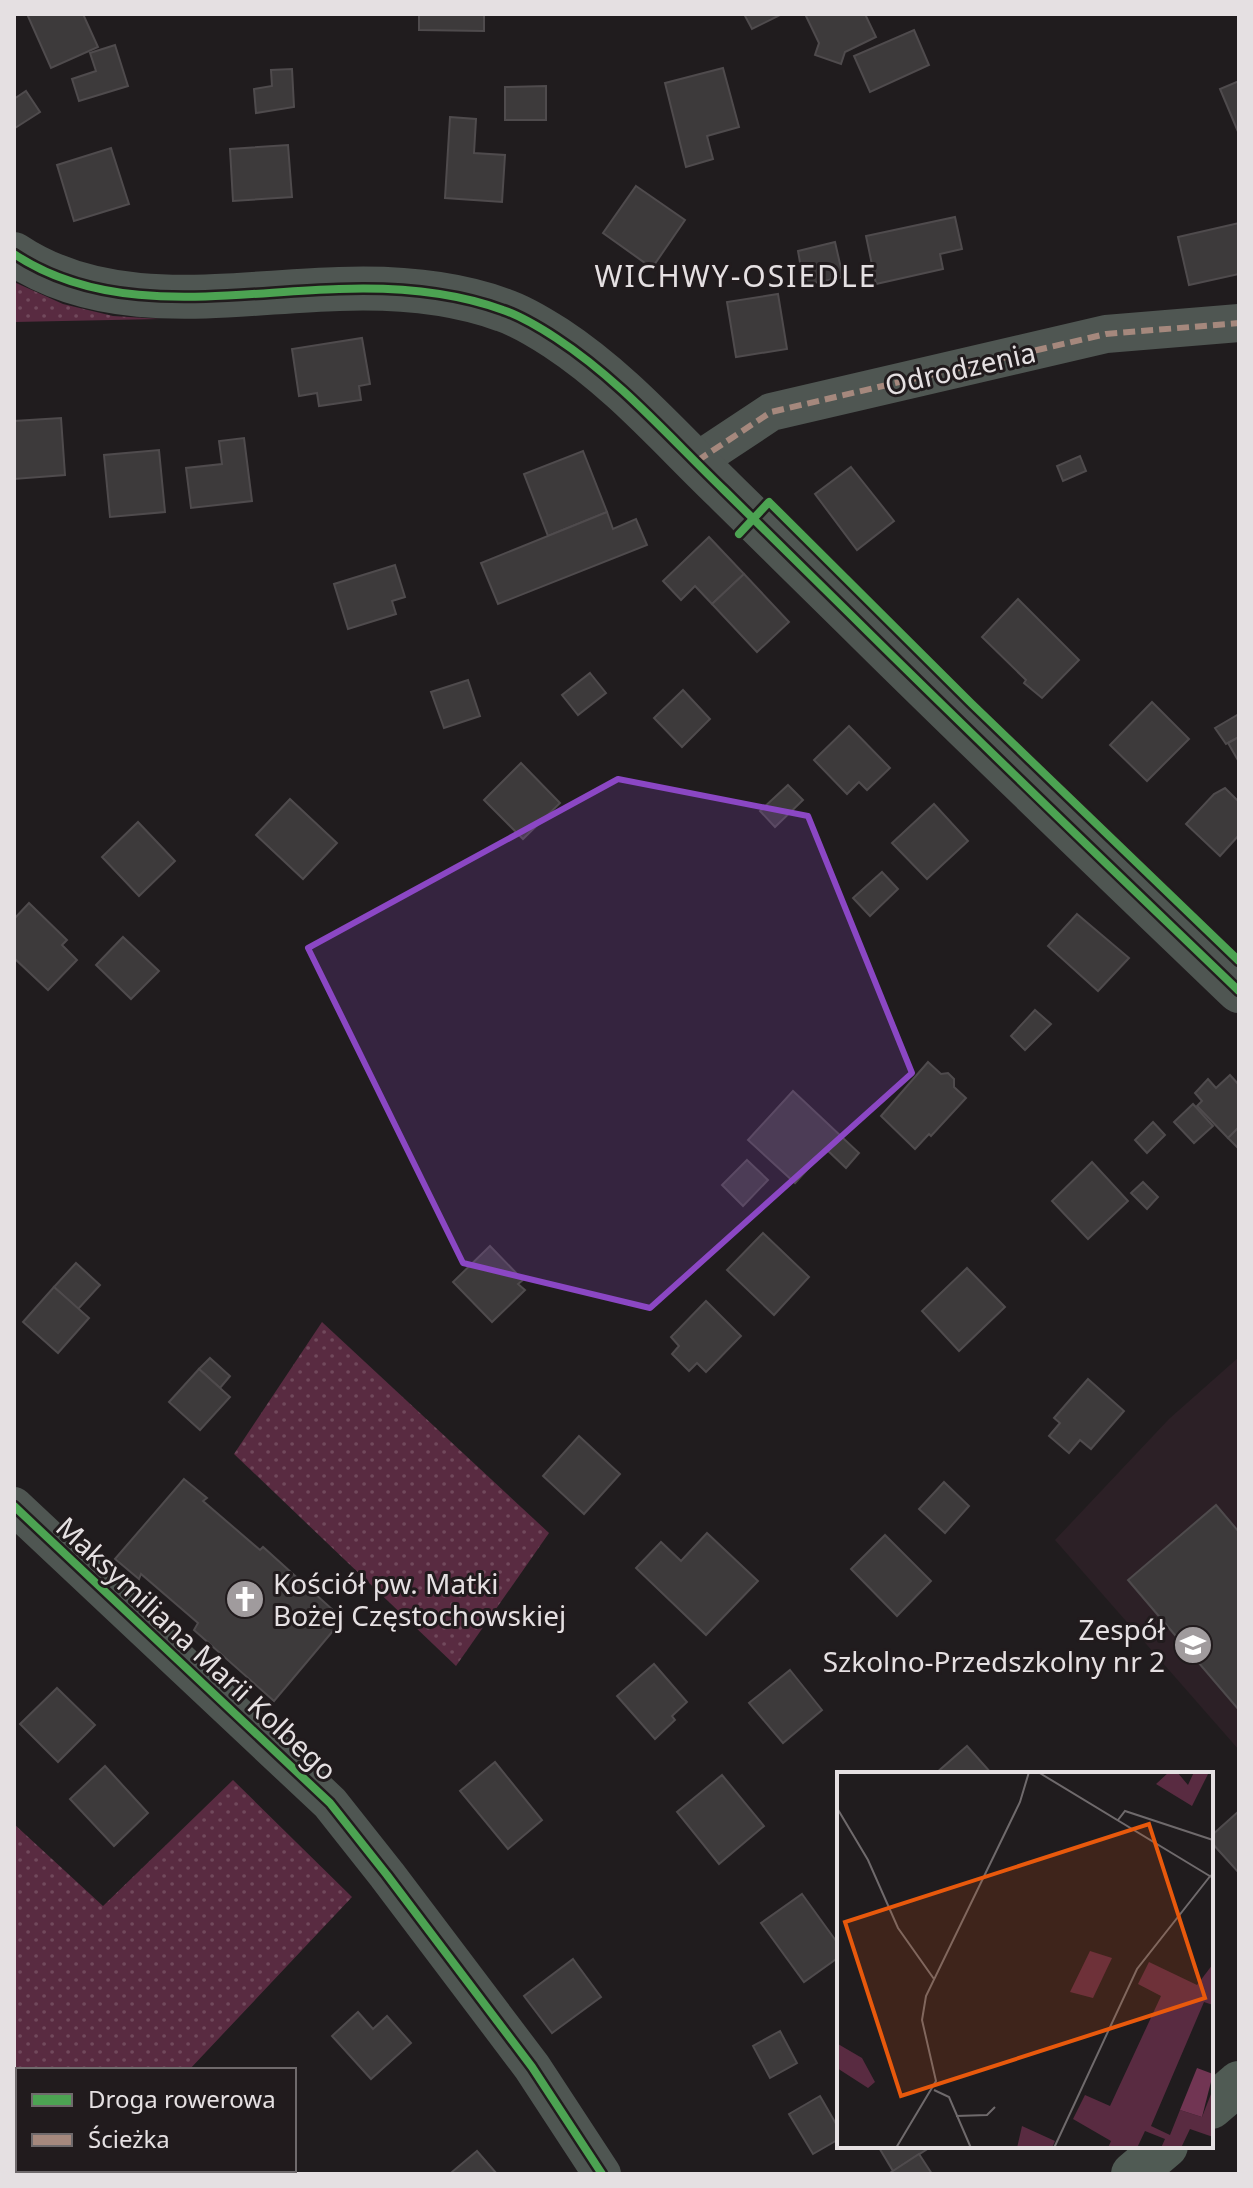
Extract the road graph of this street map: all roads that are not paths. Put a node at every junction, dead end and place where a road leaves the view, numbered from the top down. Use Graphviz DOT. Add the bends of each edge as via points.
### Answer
graph roads {
  1 [pos="14,254"];
  2 [pos="1239,323"];
  3 [pos="697,461"];
  4 [pos="1239,991"];
  5 [pos="14,1506"];
  6 [pos="1239,2083"];
  7 [pos="1213,2105"];
  8 [pos="1164,2148"];
  9 [pos="602,2174"];
  10 [pos="1133,2174"];
  1 -- 3 [label="street" via="45,271 113,293 190,297 388,289 476,301 523,319 577,352"];
  2 -- 3 [label="street, Odrodzenia" via="1106,334 771,412"];
  3 -- 4 [label="street"];
  5 -- 9 [label="street, Maksymiliana Marii Kolbego" via="330,1803 532,2067"];
  6 -- 7 [label="main road"];
  8 -- 10 [label="main road"];
}
